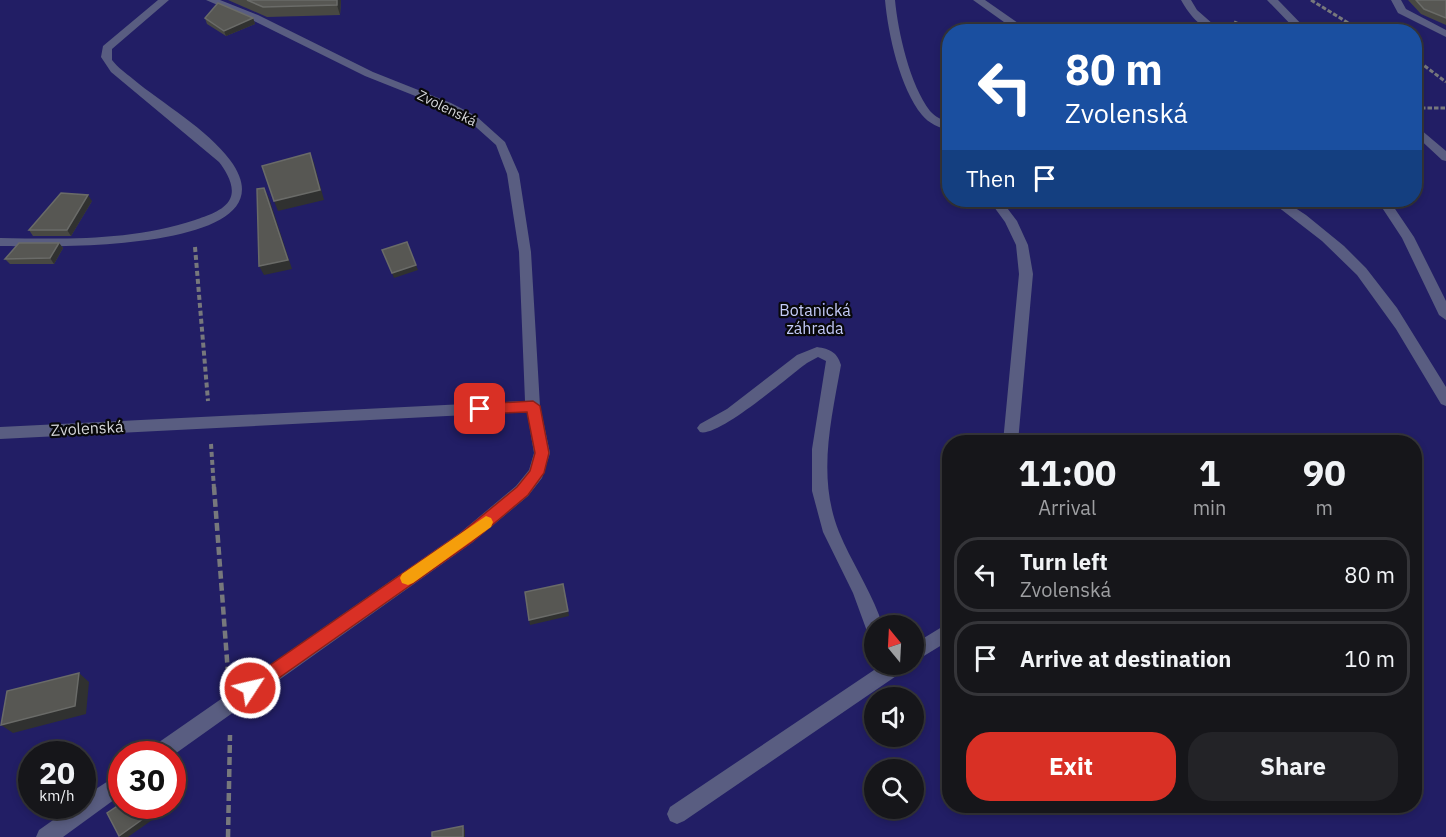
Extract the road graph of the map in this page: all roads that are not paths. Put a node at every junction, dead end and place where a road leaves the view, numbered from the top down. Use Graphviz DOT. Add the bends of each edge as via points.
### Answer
graph roads {
  1 [pos="164,0"];
  2 [pos="211,0"];
  3 [pos="890,0"];
  4 [pos="978,0"];
  5 [pos="1186,0"];
  6 [pos="1272,0"];
  7 [pos="1396,0"];
  8 [pos="1014,24"];
  9 [pos="1208,24"];
  10 [pos="1296,24"];
  11 [pos="1446,34"];
  12 [pos="942,123"];
  13 [pos="1422,135"];
  14 [pos="1446,156"];
  15 [pos="1000,207"];
  16 [pos="1284,207"];
  17 [pos="1388,207"];
  18 [pos="0,242"];
  19 [pos="1446,315"];
  20 [pos="1446,400"];
  21 [pos="533,406"];
  22 [pos="705,428"];
  23 [pos="0,433"];
  24 [pos="1012,435"];
  25 [pos="870,615"];
  26 [pos="942,635"];
  27 [pos="924,647"];
  28 [pos="878,675"];
  29 [pos="177,741"];
  30 [pos="108,792"];
  31 [pos="677,814"];
  32 [pos="46,837"];
  1 -- 18 [label="street" via="107,48 106,57 133,85 224,160 235,179 238,193 234,205 216,216 166,234 103,242"];
  2 -- 21 [label="street, Zvolenská" via="369,74 447,105 489,130 501,144 513,174 525,252"];
  3 -- 12 [label="street" via="901,55 915,92 926,114"];
  4 -- 8 [label="street"];
  5 -- 9 [label="street"];
  6 -- 10 [label="street"];
  7 -- 11 [label="street" via="1402,11"];
  13 -- 14 [label="street"];
  15 -- 24 [label="street" via="1022,245 1026,274"];
  16 -- 20 [label="street" via="1329,240 1370,282"];
  17 -- 19 [label="street" via="1408,237"];
  21 -- 23 [label="street, Zvolenská"];
  21 -- 29 [label="street, Zvolenská" via="542,453 536,473 522,491 467,537"];
  22 -- 25 [label="street" via="732,413 802,359 818,352 832,358 818,453 819,485 830,531"];
  26 -- 27 [label="street"];
  28 -- 31 [label="street"];
  30 -- 32 [label="street"];
}
